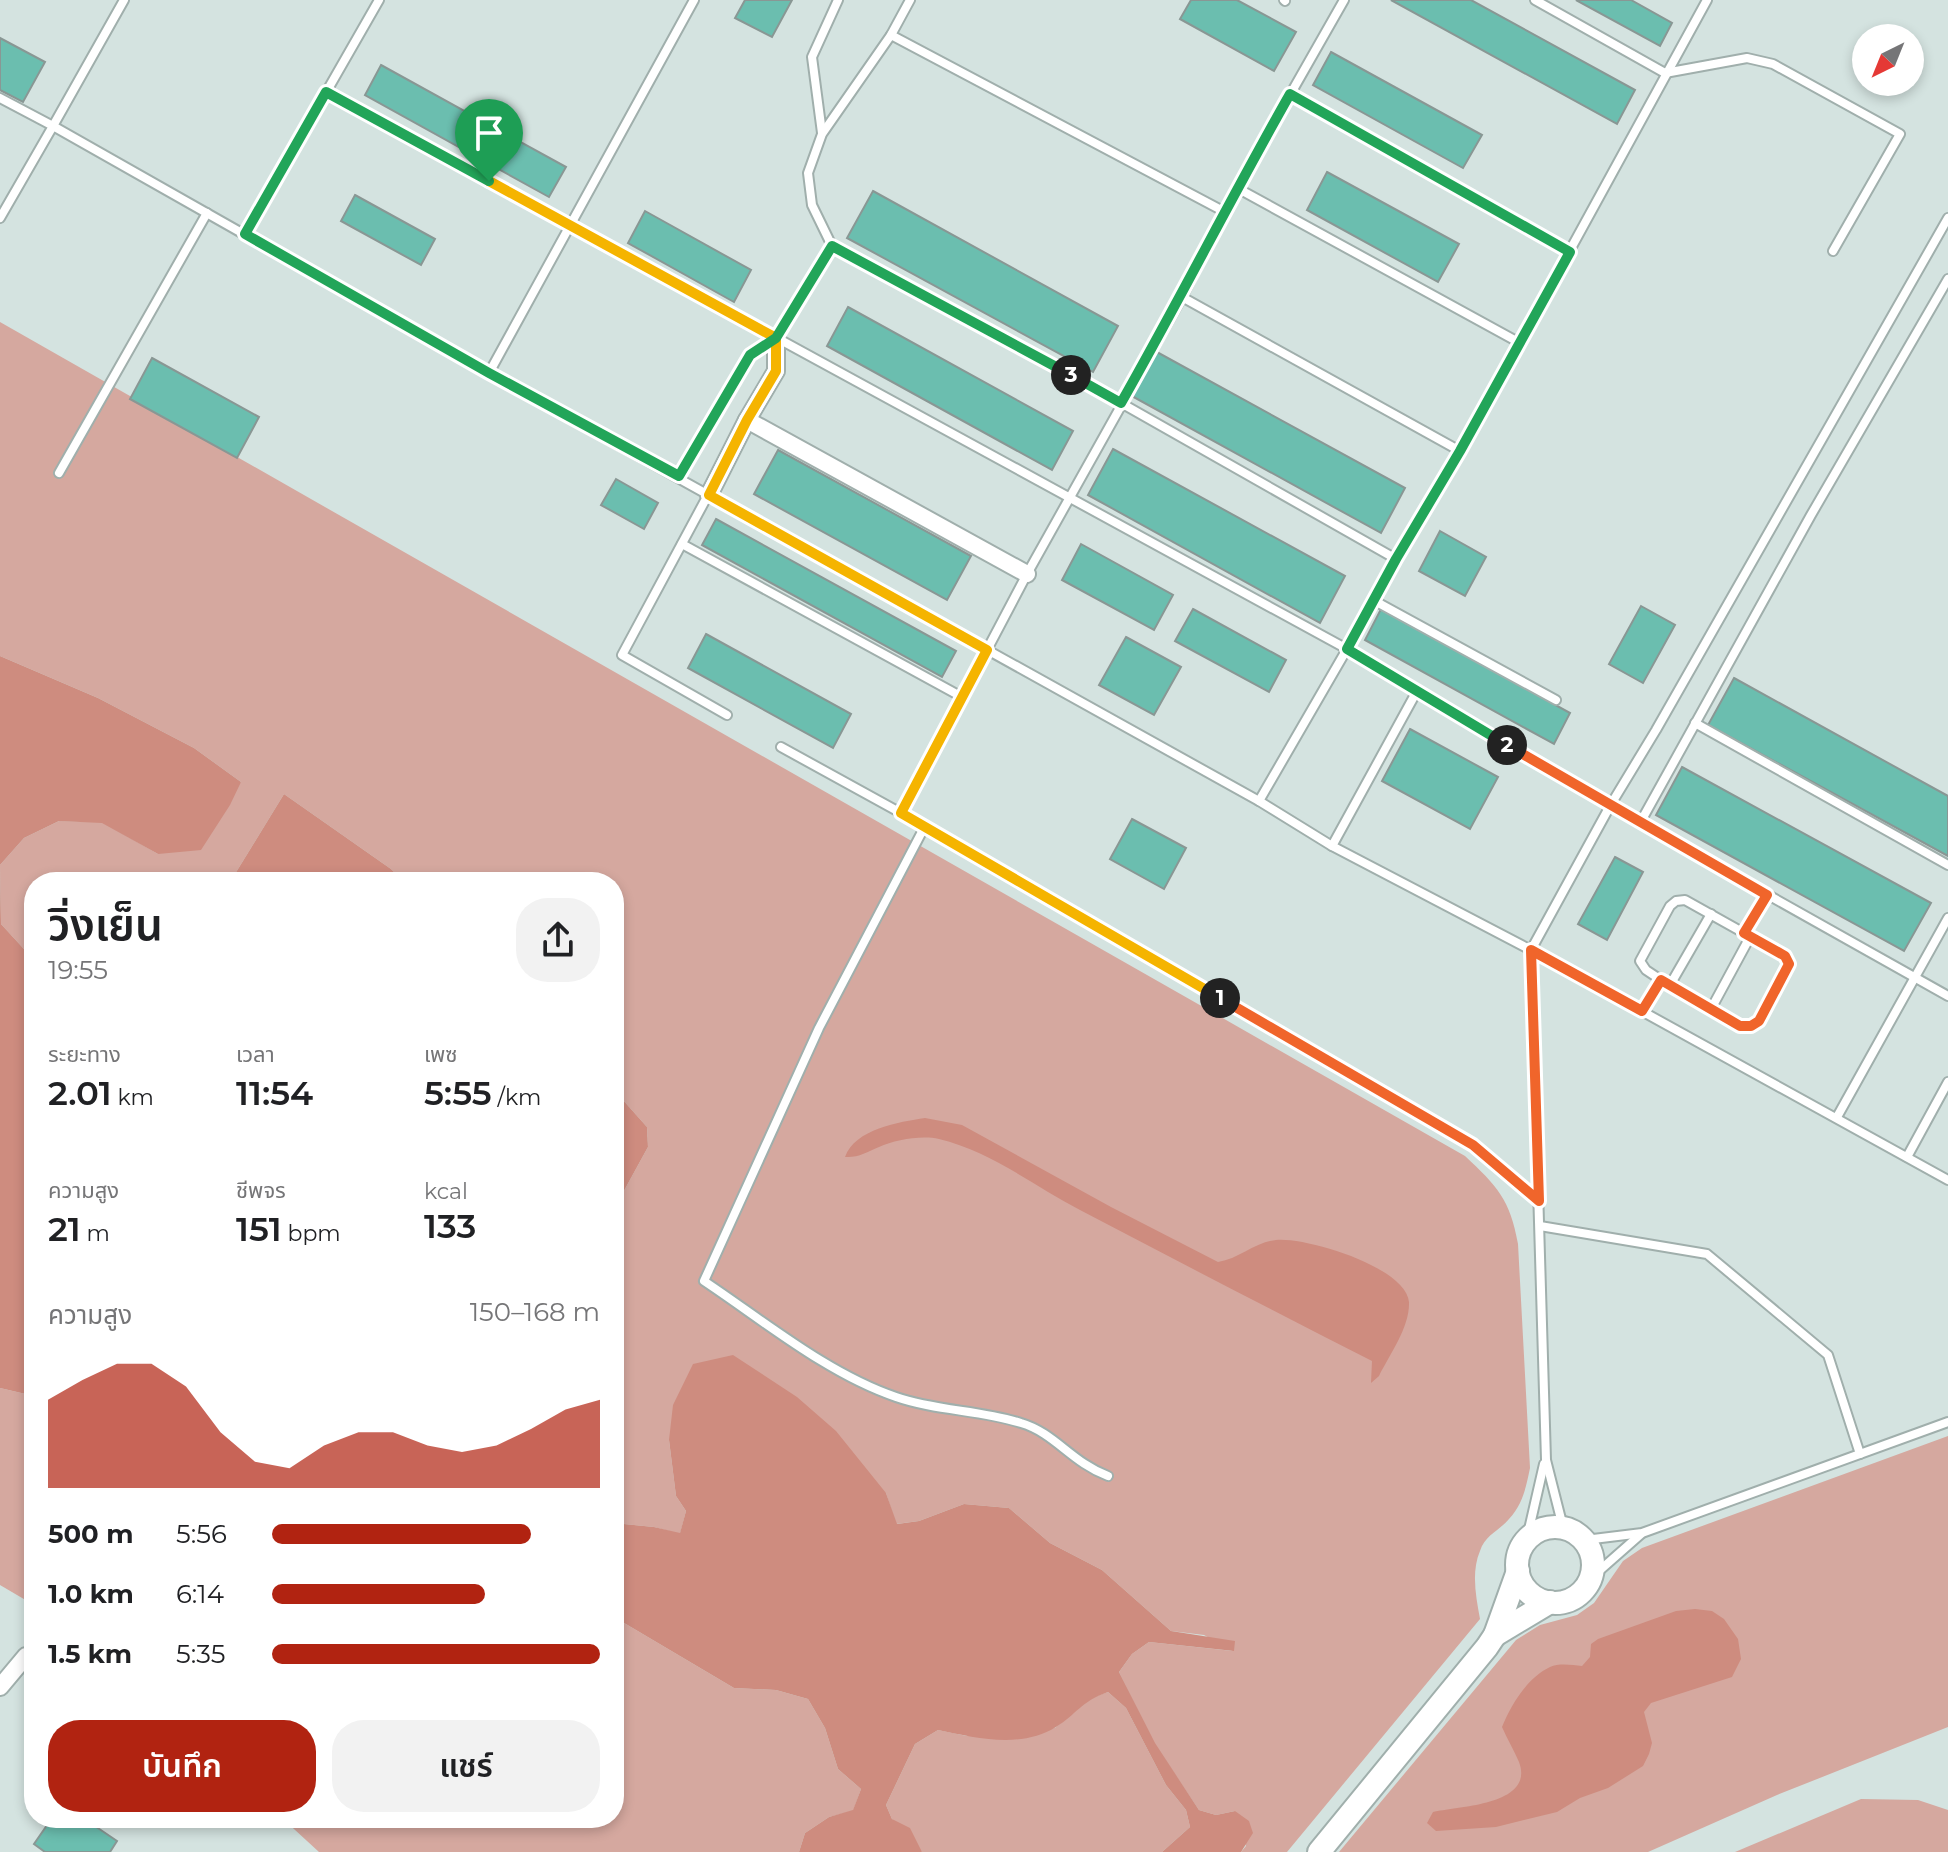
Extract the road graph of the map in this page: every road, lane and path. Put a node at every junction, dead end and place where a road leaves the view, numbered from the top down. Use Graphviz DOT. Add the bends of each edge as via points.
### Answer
graph roads {
  1 [pos="124,0"];
  2 [pos="379,0"];
  3 [pos="694,0"];
  4 [pos="838,0"];
  5 [pos="910,0"];
  6 [pos="1344,0"];
  7 [pos="1535,0"];
  8 [pos="1706,0"];
  9 [pos="891,35"];
  10 [pos="1665,73"];
  11 [pos="326,92"];
  12 [pos="1290,94"];
  13 [pos="0,98"];
  14 [pos="53,126"];
  15 [pos="822,134"];
  16 [pos="1237,188"];
  17 [pos="1225,212"];
  18 [pos="207,213"];
  19 [pos="0,218"];
  20 [pos="1948,218"];
  21 [pos="571,226"];
  22 [pos="245,234"];
  23 [pos="832,246"];
  24 [pos="1833,251"];
  25 [pos="1570,252"];
  26 [pos="1947,284"];
  27 [pos="1182,297"];
  28 [pos="776,338"];
  29 [pos="1520,343"];
  30 [pos="489,373"];
  31 [pos="1121,403"];
  32 [pos="747,420"];
  33 [pos="1460,451"];
  34 [pos="59,473"];
  35 [pos="679,476"];
  36 [pos="709,495"];
  37 [pos="1069,498"];
  38 [pos="682,544"];
  39 [pos="1396,559"];
  40 [pos="1027,574"];
  41 [pos="1373,600"];
  42 [pos="1347,649"];
  43 [pos="987,650"];
  44 [pos="1417,691"];
  45 [pos="962,697"];
  46 [pos="1556,700"];
  47 [pos="727,715"];
  48 [pos="1695,723"];
  49 [pos="781,747"];
  50 [pos="1259,801"];
  51 [pos="1610,806"];
  52 [pos="901,813"];
  53 [pos="1640,823"];
  54 [pos="925,826"];
  55 [pos="1332,846"];
  56 [pos="1948,865"];
  57 [pos="1767,895"];
  58 [pos="1711,914"];
  59 [pos="1948,918"];
  60 [pos="1747,935"];
  61 [pos="1531,950"];
  62 [pos="1914,977"];
  63 [pos="1661,980"];
  64 [pos="1670,985"];
  65 [pos="1948,996"];
  66 [pos="1711,1009"];
  67 [pos="1642,1011"];
  68 [pos="1948,1082"];
  69 [pos="1837,1117"];
  70 [pos="1907,1157"];
  71 [pos="1948,1180"];
  72 [pos="1539,1201"];
  73 [pos="1540,1226"];
  74 [pos="1948,1422"];
  75 [pos="1860,1454"];
  76 [pos="1546,1460"];
  77 [pos="1108,1476"];
  78 [pos="1563,1527"];
  79 [pos="1642,1533"];
  80 [pos="1527,1538"];
  81 [pos="1585,1540"];
  82 [pos="1518,1571"];
  83 [pos="1591,1578"];
  84 [pos="1550,1602"];
  85 [pos="1495,1635"];
  86 [pos="24,1658"];
  87 [pos="0,1687"];
  88 [pos="1319,1852"];
  1 -- 14 [label="lane"];
  2 -- 11 [label="lane"];
  3 -- 21 [label="lane"];
  4 -- 15 [label="lane" via="812,57"];
  5 -- 9 [label="lane"];
  6 -- 12 [label="lane"];
  7 -- 10 [label="lane"];
  8 -- 10 [label="lane"];
  9 -- 15 [label="lane"];
  9 -- 17 [label="lane"];
  10 -- 24 [label="lane" via="1747,58 1773,64 1900,134"];
  10 -- 25 [label="lane"];
  11 -- 21 [label="lane"];
  11 -- 22 [label="lane"];
  12 -- 16 [label="lane"];
  12 -- 25 [label="lane"];
  13 -- 14 [label="lane"];
  14 -- 18 [label="lane"];
  14 -- 19 [label="lane"];
  15 -- 23 [label="lane" via="808,173 812,205"];
  16 -- 17 [label="lane"];
  16 -- 29 [label="lane"];
  17 -- 27 [label="lane"];
  18 -- 22 [label="lane"];
  18 -- 34 [label="lane"];
  20 -- 51 [label="lane"];
  21 -- 28 [label="lane"];
  21 -- 30 [label="lane"];
  22 -- 30 [label="lane"];
  23 -- 28 [label="lane"];
  23 -- 31 [label="lane"];
  25 -- 29 [label="lane"];
  26 -- 48 [label="lane"];
  27 -- 31 [label="lane"];
  27 -- 33 [label="lane"];
  28 -- 32 [label="street" via="776,371"];
  28 -- 35 [label="lane" via="750,355"];
  28 -- 37 [label="lane"];
  29 -- 33 [label="lane"];
  30 -- 35 [label="lane"];
  31 -- 37 [label="lane"];
  31 -- 39 [label="lane"];
  32 -- 36 [label="street"];
  32 -- 40 [label="street"];
  33 -- 39 [label="lane"];
  35 -- 36 [label="lane"];
  36 -- 38 [label="lane"];
  36 -- 43 [label="lane"];
  37 -- 40 [label="lane"];
  37 -- 42 [label="lane"];
  38 -- 45 [label="lane"];
  38 -- 47 [label="lane" via="622,655"];
  39 -- 41 [label="lane"];
  40 -- 43 [label="lane"];
  41 -- 42 [label="lane"];
  41 -- 46 [label="lane"];
  42 -- 44 [label="lane"];
  42 -- 50 [label="lane"];
  43 -- 45 [label="lane"];
  43 -- 50 [label="lane"];
  44 -- 51 [label="lane"];
  44 -- 55 [label="lane"];
  45 -- 52 [label="lane"];
  48 -- 53 [label="lane"];
  48 -- 56 [label="lane"];
  49 -- 52 [label="lane"];
  50 -- 55 [label="lane"];
  51 -- 53 [label="lane"];
  51 -- 61 [label="lane"];
  52 -- 54 [label="lane"];
  53 -- 57 [label="lane"];
  54 -- 72 [label="lane" via="1473,1145"];
  54 -- 77 [label="lane" via="819,1028 704,1281 843,1374 896,1398 1021,1422"];
  55 -- 61 [label="lane"];
  57 -- 60 [label="lane"];
  57 -- 62 [label="lane"];
  58 -- 60 [label="lane"];
  58 -- 63 [label="lane" via="1685,900 1670,906 1640,961"];
  58 -- 64 [label="lane"];
  59 -- 62 [label="lane"];
  60 -- 66 [label="lane"];
  60 -- 66 [label="lane" via="1785,956 1788,970 1751,1026 1740,1026"];
  61 -- 67 [label="lane"];
  61 -- 72 [label="lane"];
  62 -- 65 [label="lane"];
  62 -- 69 [label="lane"];
  63 -- 64 [label="lane"];
  63 -- 67 [label="lane"];
  64 -- 66 [label="lane"];
  67 -- 69 [label="lane"];
  68 -- 70 [label="lane"];
  69 -- 70 [label="lane"];
  70 -- 71 [label="lane"];
  72 -- 73 [label="lane"];
  73 -- 75 [label="lane" via="1707,1254 1828,1355"];
  73 -- 76 [label="lane"];
  74 -- 75 [label="lane"];
  75 -- 79 [label="lane"];
  76 -- 78 [label="lane"];
  76 -- 80 [label="lane"];
  78 -- 80 [label="street" via="1549,1527"];
  78 -- 81 [label="street"];
  79 -- 81 [label="lane"];
  79 -- 83 [label="lane"];
  80 -- 82 [label="street" via="1517,1559"];
  81 -- 83 [label="street" via="1592,1552"];
  82 -- 84 [label="street" via="1529,1592"];
  82 -- 85 [label="street"];
  83 -- 84 [label="street" via="1575,1598"];
  84 -- 85 [label="street"];
  85 -- 88 [label="street"];
  86 -- 87 [label="street"];
}
